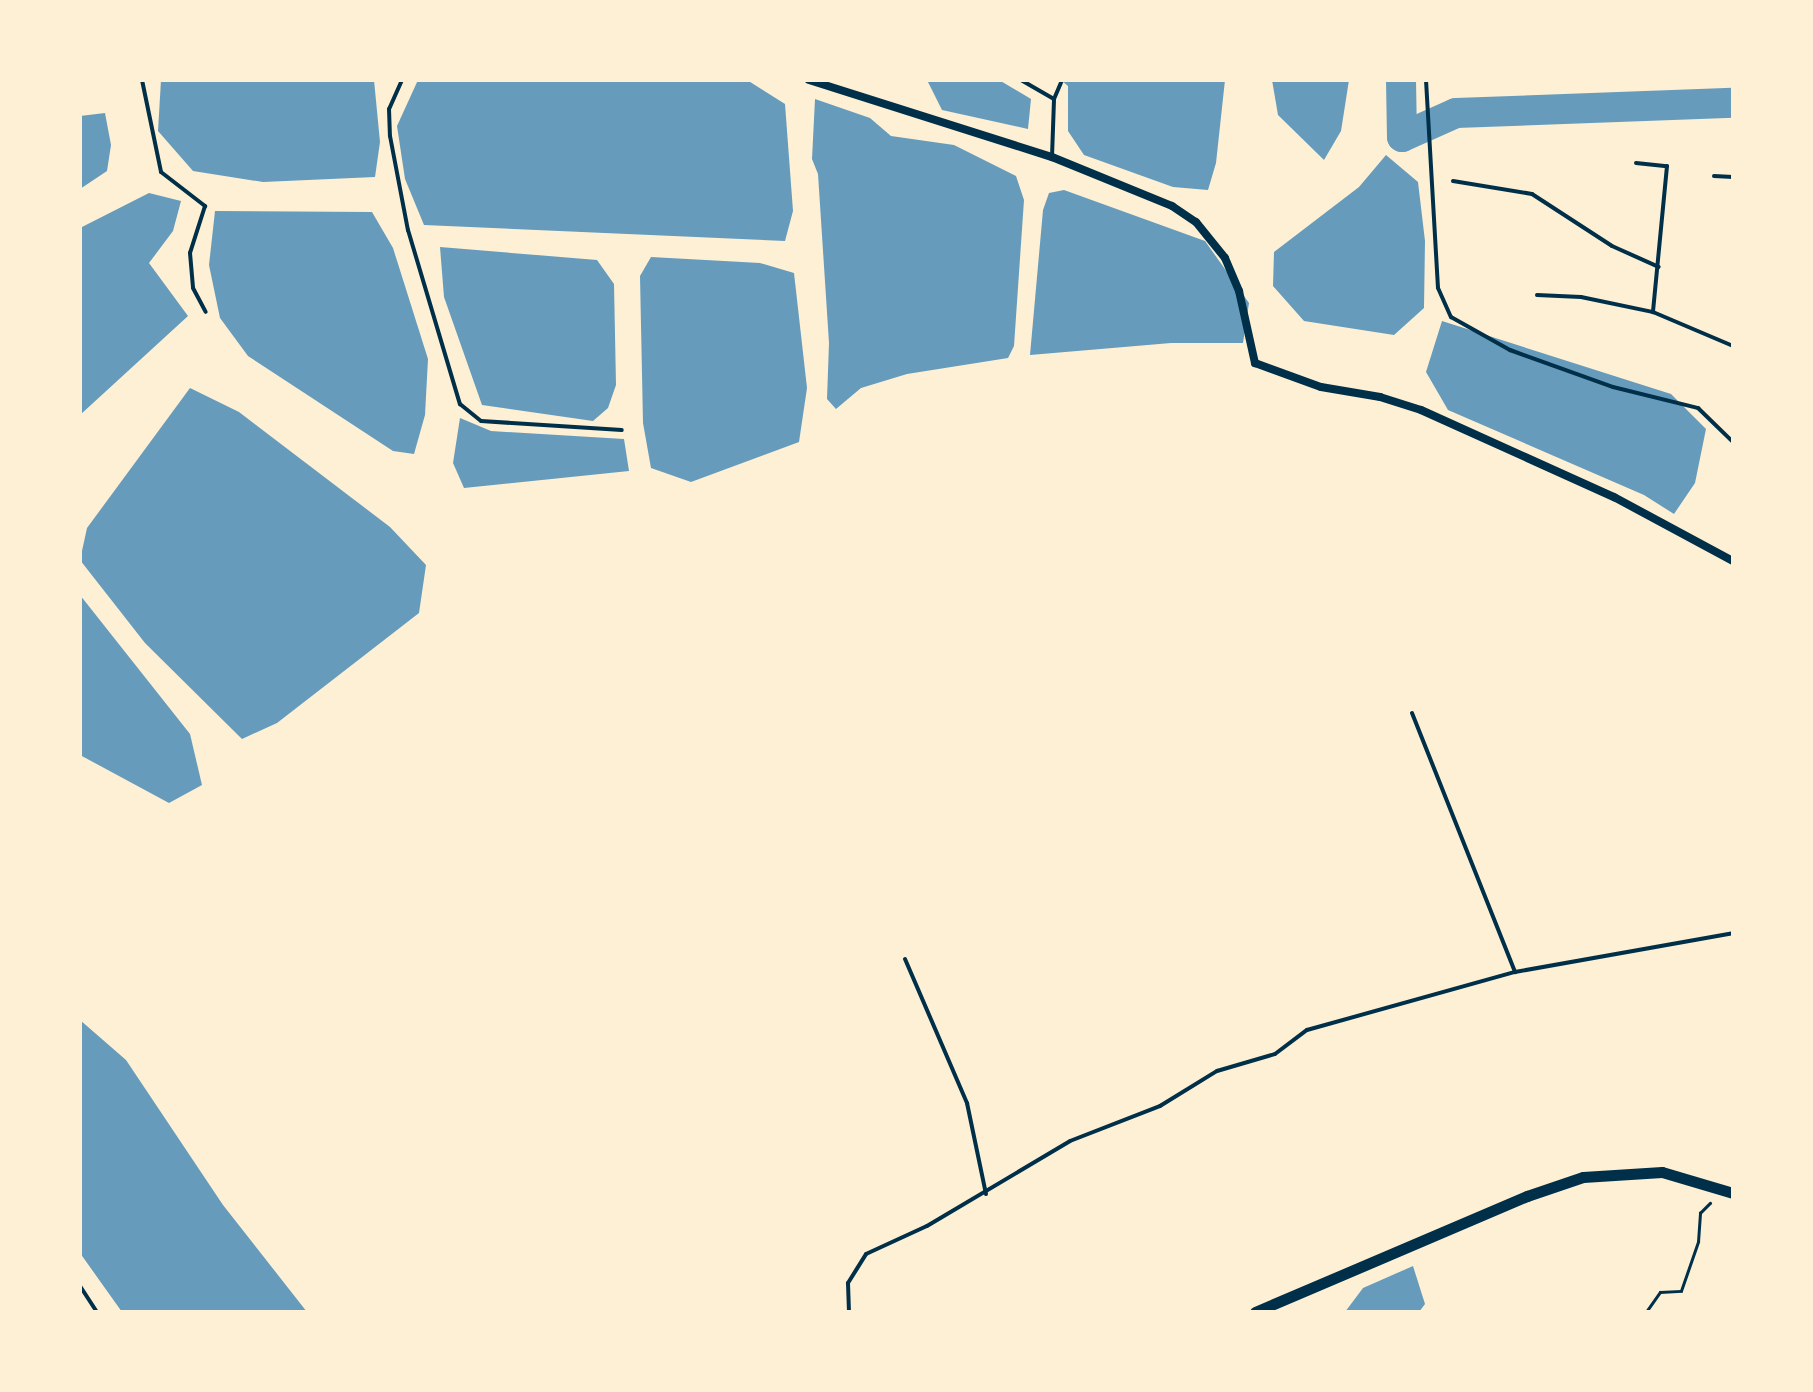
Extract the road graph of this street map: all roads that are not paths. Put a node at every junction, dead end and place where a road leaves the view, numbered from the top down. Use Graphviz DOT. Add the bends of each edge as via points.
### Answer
graph roads {
  1 [pos="142,80"];
  2 [pos="402,80"];
  3 [pos="809,80"];
  4 [pos="1020,80"];
  5 [pos="1062,80"];
  6 [pos="1426,80"];
  7 [pos="1054,99"];
  8 [pos="1052,157"];
  9 [pos="1636,164"];
  10 [pos="1714,176"];
  11 [pos="1733,177"];
  12 [pos="1453,181"];
  13 [pos="1659,267"];
  14 [pos="1537,296"];
  15 [pos="206,312"];
  16 [pos="1654,312"];
  17 [pos="1733,346"];
  18 [pos="622,430"];
  19 [pos="1733,442"];
  20 [pos="1733,562"];
  21 [pos="1412,713"];
  22 [pos="1733,933"];
  23 [pos="904,959"];
  24 [pos="1515,972"];
  25 [pos="1733,1193"];
  26 [pos="986,1194"];
  27 [pos="80,1286"];
  28 [pos="97,1312"];
  29 [pos="849,1312"];
  30 [pos="1255,1312"];
  1 -- 15 [label="lane" via="161,172 205,206 190,253 193,288"];
  2 -- 18 [label="lane" via="389,108 390,136 408,230 460,404 481,421"];
  3 -- 8 [label="street"];
  4 -- 7 [label="lane"];
  5 -- 7 [label="lane"];
  6 -- 19 [label="lane" via="1438,288 1451,316 1510,350 1698,408"];
  7 -- 8 [label="lane"];
  8 -- 20 [label="street" via="1144,191 1196,222 1239,290 1255,363 1420,410 1614,497"];
  9 -- 13 [label="lane" via="1667,166"];
  10 -- 11 [label="lane"];
  12 -- 13 [label="lane" via="1532,194 1612,246"];
  13 -- 16 [label="lane"];
  14 -- 16 [label="lane"];
  16 -- 17 [label="lane"];
  21 -- 24 [label="lane"];
  22 -- 24 [label="lane"];
  23 -- 26 [label="lane" via="967,1103"];
  24 -- 26 [label="lane" via="1307,1030 1275,1054 1217,1071 1160,1106 1070,1141"];
  25 -- 30 [label="main road" via="1662,1172 1583,1177"];
  26 -- 29 [label="lane" via="866,1254 848,1284"];
  27 -- 28 [label="lane"];
}
